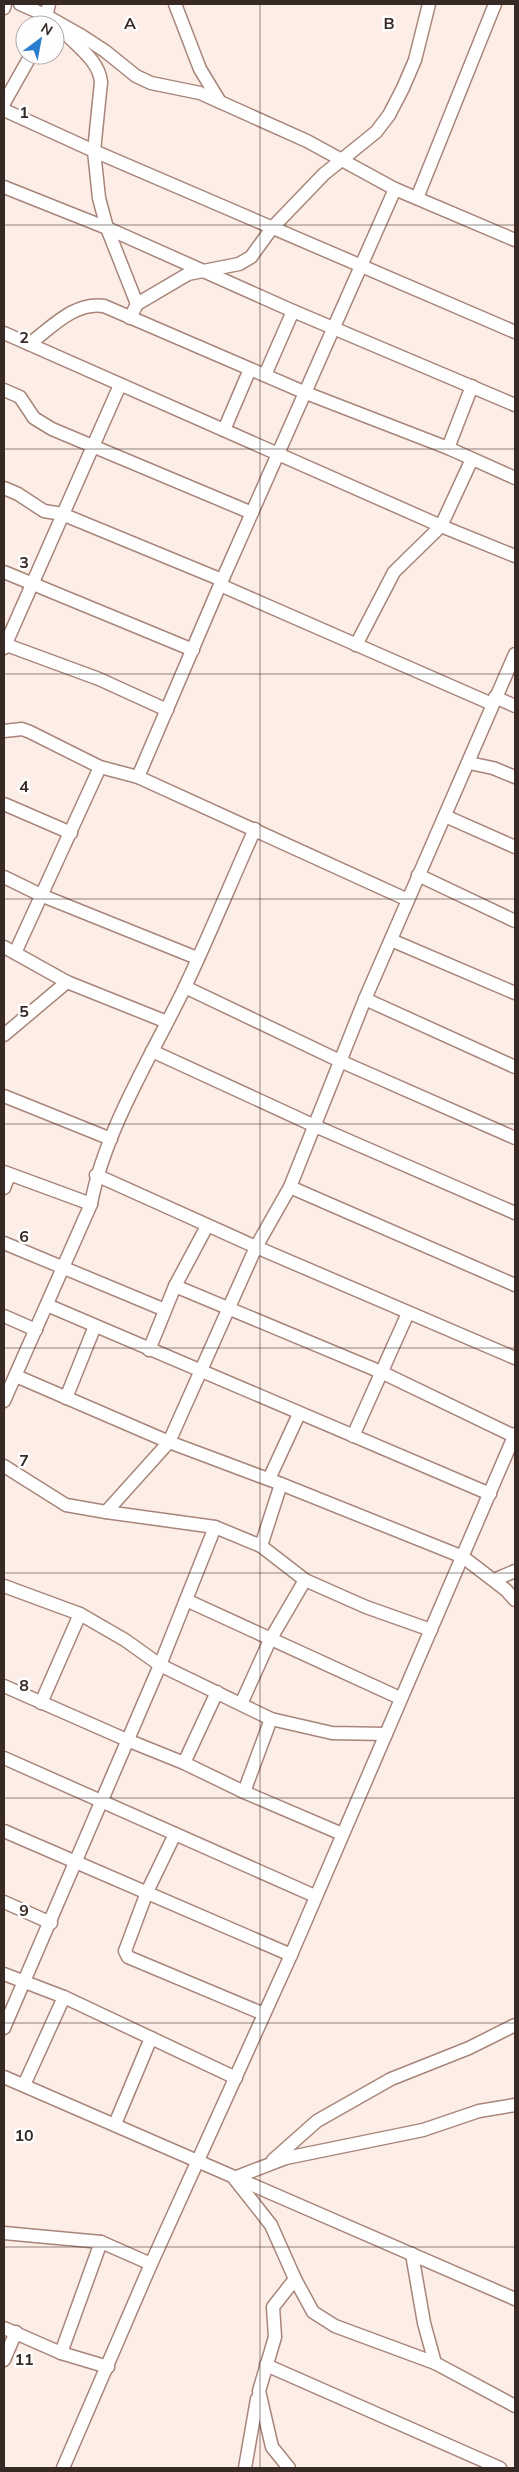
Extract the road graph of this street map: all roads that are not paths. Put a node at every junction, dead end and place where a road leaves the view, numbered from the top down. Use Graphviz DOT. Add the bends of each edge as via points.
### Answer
graph roads {
  1 [pos="6,4"];
  2 [pos="20,4"];
  3 [pos="175,4"];
  4 [pos="429,4"];
  5 [pos="495,4"];
  6 [pos="4,8"];
  7 [pos="46,15"];
  8 [pos="65,26"];
  9 [pos="65,34"];
  10 [pos="25,65"];
  11 [pos="220,102"];
  12 [pos="4,103"];
  13 [pos="4,110"];
  14 [pos="94,151"];
  15 [pos="341,159"];
  16 [pos="4,187"];
  17 [pos="395,189"];
  18 [pos="416,198"];
  19 [pos="107,228"];
  20 [pos="272,228"];
  21 [pos="515,240"];
  22 [pos="362,266"];
  23 [pos="201,270"];
  24 [pos="136,304"];
  25 [pos="293,311"];
  26 [pos="130,318"];
  27 [pos="334,328"];
  28 [pos="515,332"];
  29 [pos="4,333"];
  30 [pos="29,344"];
  31 [pos="250,369"];
  32 [pos="265,375"];
  33 [pos="120,384"];
  34 [pos="472,386"];
  35 [pos="4,390"];
  36 [pos="306,393"];
  37 [pos="515,405"];
  38 [pos="224,430"];
  39 [pos="92,447"];
  40 [pos="448,448"];
  41 [pos="279,454"];
  42 [pos="472,459"];
  43 [pos="515,478"];
  44 [pos="4,488"];
  45 [pos="252,513"];
  46 [pos="62,514"];
  47 [pos="441,526"];
  48 [pos="515,556"];
  49 [pos="4,572"];
  50 [pos="221,583"];
  51 [pos="33,585"];
  52 [pos="4,645"];
  53 [pos="356,645"];
  54 [pos="193,650"];
  55 [pos="515,654"];
  56 [pos="494,701"];
  57 [pos="515,706"];
  58 [pos="167,710"];
  59 [pos="4,731"];
  60 [pos="469,763"];
  61 [pos="100,767"];
  62 [pos="515,777"];
  63 [pos="138,778"];
  64 [pos="4,804"];
  65 [pos="445,816"];
  66 [pos="255,829"];
  67 [pos="71,833"];
  68 [pos="515,847"];
  69 [pos="418,875"];
  70 [pos="4,877"];
  71 [pos="43,896"];
  72 [pos="408,900"];
  73 [pos="515,921"];
  74 [pos="391,940"];
  75 [pos="10,950"];
  76 [pos="197,958"];
  77 [pos="66,982"];
  78 [pos="185,987"];
  79 [pos="515,993"];
  80 [pos="365,999"];
  81 [pos="167,1022"];
  82 [pos="6,1029"];
  83 [pos="152,1051"];
  84 [pos="340,1061"];
  85 [pos="515,1067"];
  86 [pos="4,1096"];
  87 [pos="315,1126"];
  88 [pos="515,1138"];
  89 [pos="111,1139"];
  90 [pos="6,1173"];
  91 [pos="96,1175"];
  92 [pos="290,1187"];
  93 [pos="4,1188"];
  94 [pos="91,1204"];
  95 [pos="515,1213"];
  96 [pos="207,1226"];
  97 [pos="4,1243"];
  98 [pos="256,1247"];
  99 [pos="63,1268"];
  100 [pos="515,1284"];
  101 [pos="175,1286"];
  102 [pos="47,1305"];
  103 [pos="228,1309"];
  104 [pos="165,1310"];
  105 [pos="408,1313"];
  106 [pos="4,1316"];
  107 [pos="95,1326"];
  108 [pos="36,1330"];
  109 [pos="149,1350"];
  110 [pos="515,1358"];
  111 [pos="200,1372"];
  112 [pos="381,1372"];
  113 [pos="16,1376"];
  114 [pos="6,1388"];
  115 [pos="66,1398"];
  116 [pos="4,1401"];
  117 [pos="298,1414"];
  118 [pos="515,1435"];
  119 [pos="353,1436"];
  120 [pos="169,1442"];
  121 [pos="4,1466"];
  122 [pos="275,1481"];
  123 [pos="490,1494"];
  124 [pos="106,1512"];
  125 [pos="215,1527"];
  126 [pos="261,1546"];
  127 [pos="463,1557"];
  128 [pos="515,1571"];
  129 [pos="305,1580"];
  130 [pos="494,1580"];
  131 [pos="4,1586"];
  132 [pos="186,1600"];
  133 [pos="515,1600"];
  134 [pos="80,1614"];
  135 [pos="431,1630"];
  136 [pos="270,1640"];
  137 [pos="160,1664"];
  138 [pos="4,1686"];
  139 [pos="217,1692"];
  140 [pos="400,1698"];
  141 [pos="41,1703"];
  142 [pos="241,1704"];
  143 [pos="271,1719"];
  144 [pos="386,1734"];
  145 [pos="127,1740"];
  146 [pos="4,1758"];
  147 [pos="184,1762"];
  148 [pos="244,1792"];
  149 [pos="102,1801"];
  150 [pos="4,1831"];
  151 [pos="175,1834"];
  152 [pos="342,1834"];
  153 [pos="77,1862"];
  154 [pos="147,1892"];
  155 [pos="315,1896"];
  156 [pos="4,1902"];
  157 [pos="51,1923"];
  158 [pos="291,1955"];
  159 [pos="4,1974"];
  160 [pos="24,1982"];
  161 [pos="64,1997"];
  162 [pos="264,2014"];
  163 [pos="515,2025"];
  164 [pos="4,2028"];
  165 [pos="151,2038"];
  166 [pos="4,2077"];
  167 [pos="236,2078"];
  168 [pos="24,2085"];
  169 [pos="515,2105"];
  170 [pos="115,2124"];
  171 [pos="198,2162"];
  172 [pos="267,2165"];
  173 [pos="234,2178"];
  174 [pos="4,2232"];
  175 [pos="101,2242"];
  176 [pos="412,2254"];
  177 [pos="151,2264"];
  178 [pos="295,2278"];
  179 [pos="515,2299"];
  180 [pos="10,2330"];
  181 [pos="61,2353"];
  182 [pos="4,2360"];
  183 [pos="435,2363"];
  184 [pos="266,2365"];
  185 [pos="108,2367"];
  186 [pos="259,2391"];
  187 [pos="515,2406"];
  188 [pos="63,2468"];
  189 [pos="245,2468"];
  190 [pos="289,2468"];
  191 [pos="500,2468"];
  1 -- 6 [label="street"];
  2 -- 7 [label="street"];
  3 -- 11 [label="street" via="200,69"];
  4 -- 15 [label="street" via="415,60 389,115 376,132"];
  5 -- 18 [label="street"];
  8 -- 11 [label="street" via="105,51 136,76"];
  9 -- 14 [label="street" via="93,60 100,72 102,82"];
  10 -- 12 [label="street"];
  11 -- 15 [label="street"];
  13 -- 14 [label="street"];
  14 -- 19 [label="street" via="99,198"];
  14 -- 20 [label="street"];
  15 -- 17 [label="street"];
  15 -- 20 [label="street"];
  16 -- 19 [label="street"];
  17 -- 18 [label="street"];
  17 -- 22 [label="street"];
  18 -- 21 [label="street"];
  19 -- 23 [label="street"];
  19 -- 24 [label="street"];
  20 -- 22 [label="street"];
  20 -- 23 [label="street" via="251,257 239,264"];
  22 -- 27 [label="street"];
  22 -- 28 [label="street"];
  23 -- 24 [label="street"];
  23 -- 25 [label="street"];
  24 -- 26 [label="street"];
  25 -- 27 [label="street"];
  25 -- 32 [label="street"];
  26 -- 30 [label="street" via="104,306 88,305 74,311"];
  26 -- 31 [label="street"];
  27 -- 34 [label="street"];
  27 -- 36 [label="street"];
  29 -- 30 [label="street"];
  30 -- 33 [label="street"];
  31 -- 32 [label="street"];
  31 -- 38 [label="street"];
  32 -- 36 [label="street"];
  33 -- 38 [label="street"];
  33 -- 39 [label="street"];
  34 -- 37 [label="street"];
  34 -- 40 [label="street"];
  35 -- 39 [label="street" via="20,398 40,423"];
  36 -- 40 [label="street"];
  36 -- 41 [label="street"];
  38 -- 41 [label="street"];
  39 -- 45 [label="street"];
  39 -- 46 [label="street"];
  40 -- 42 [label="street"];
  41 -- 45 [label="street"];
  41 -- 47 [label="street"];
  42 -- 43 [label="street"];
  42 -- 47 [label="street"];
  44 -- 46 [label="street" via="44,511"];
  45 -- 50 [label="street"];
  46 -- 50 [label="street"];
  46 -- 51 [label="street"];
  47 -- 48 [label="street"];
  47 -- 53 [label="street" via="394,572"];
  49 -- 51 [label="street"];
  50 -- 53 [label="street"];
  50 -- 54 [label="street"];
  51 -- 52 [label="street"];
  51 -- 54 [label="street"];
  52 -- 58 [label="street" via="91,676"];
  53 -- 56 [label="street"];
  54 -- 58 [label="street"];
  55 -- 56 [label="street"];
  56 -- 57 [label="street"];
  56 -- 60 [label="street"];
  58 -- 63 [label="street"];
  59 -- 61 [label="street" via="22,729 30,732"];
  60 -- 62 [label="street"];
  60 -- 65 [label="street"];
  61 -- 63 [label="street"];
  61 -- 67 [label="street"];
  63 -- 66 [label="street"];
  64 -- 67 [label="street"];
  65 -- 68 [label="street"];
  65 -- 69 [label="street"];
  66 -- 72 [label="street"];
  66 -- 76 [label="street"];
  67 -- 71 [label="street"];
  69 -- 72 [label="street"];
  69 -- 73 [label="street"];
  70 -- 71 [label="street"];
  71 -- 75 [label="street"];
  71 -- 76 [label="street"];
  72 -- 74 [label="street"];
  74 -- 79 [label="street"];
  74 -- 80 [label="street"];
  75 -- 77 [label="street"];
  76 -- 78 [label="street"];
  77 -- 81 [label="street"];
  77 -- 82 [label="street"];
  78 -- 81 [label="street"];
  78 -- 84 [label="street"];
  80 -- 84 [label="street"];
  80 -- 85 [label="street"];
  81 -- 83 [label="street"];
  83 -- 87 [label="street"];
  83 -- 89 [label="street"];
  84 -- 87 [label="street"];
  84 -- 88 [label="street"];
  86 -- 89 [label="street"];
  87 -- 92 [label="street"];
  87 -- 95 [label="street"];
  89 -- 91 [label="street"];
  90 -- 93 [label="street"];
  90 -- 94 [label="street"];
  91 -- 94 [label="street"];
  91 -- 96 [label="street"];
  92 -- 98 [label="street"];
  92 -- 100 [label="street"];
  94 -- 99 [label="street"];
  96 -- 98 [label="street"];
  96 -- 101 [label="street"];
  97 -- 99 [label="street"];
  98 -- 103 [label="street"];
  98 -- 105 [label="street"];
  99 -- 102 [label="street"];
  99 -- 104 [label="street"];
  101 -- 103 [label="street"];
  101 -- 104 [label="street"];
  102 -- 107 [label="street"];
  102 -- 108 [label="street"];
  103 -- 111 [label="street"];
  103 -- 112 [label="street"];
  104 -- 109 [label="street"];
  105 -- 110 [label="street"];
  105 -- 112 [label="street"];
  106 -- 108 [label="street"];
  107 -- 109 [label="street"];
  107 -- 115 [label="street"];
  108 -- 113 [label="street"];
  109 -- 111 [label="street"];
  111 -- 117 [label="street"];
  111 -- 120 [label="street"];
  112 -- 118 [label="street"];
  112 -- 119 [label="street"];
  113 -- 114 [label="street"];
  113 -- 115 [label="street"];
  114 -- 116 [label="street"];
  115 -- 120 [label="street"];
  117 -- 119 [label="street"];
  117 -- 122 [label="street"];
  118 -- 123 [label="street"];
  119 -- 123 [label="street"];
  120 -- 122 [label="street"];
  120 -- 124 [label="street"];
  121 -- 124 [label="street" via="66,1505"];
  122 -- 126 [label="street"];
  122 -- 127 [label="street"];
  123 -- 127 [label="street"];
  124 -- 125 [label="street"];
  125 -- 126 [label="street"];
  125 -- 132 [label="street"];
  126 -- 129 [label="street"];
  127 -- 130 [label="street"];
  127 -- 135 [label="street"];
  128 -- 130 [label="street"];
  129 -- 135 [label="street" via="366,1607"];
  129 -- 136 [label="street"];
  130 -- 133 [label="street"];
  131 -- 134 [label="street"];
  132 -- 136 [label="street"];
  132 -- 137 [label="street"];
  134 -- 137 [label="street"];
  134 -- 141 [label="street"];
  135 -- 140 [label="street"];
  136 -- 140 [label="street"];
  136 -- 142 [label="street"];
  137 -- 139 [label="street"];
  137 -- 145 [label="street"];
  138 -- 141 [label="street"];
  139 -- 142 [label="street"];
  139 -- 147 [label="street"];
  140 -- 144 [label="street"];
  141 -- 145 [label="street"];
  142 -- 143 [label="street"];
  143 -- 144 [label="street" via="332,1733"];
  143 -- 148 [label="street"];
  144 -- 152 [label="street"];
  145 -- 147 [label="street"];
  145 -- 149 [label="street"];
  146 -- 149 [label="street"];
  147 -- 148 [label="street"];
  148 -- 152 [label="street"];
  149 -- 151 [label="street"];
  149 -- 153 [label="street"];
  150 -- 153 [label="street"];
  151 -- 154 [label="street"];
  151 -- 155 [label="street"];
  152 -- 155 [label="street"];
  153 -- 154 [label="street"];
  153 -- 157 [label="street"];
  154 -- 158 [label="street"];
  154 -- 162 [label="street" via="125,1951 128,1957"];
  155 -- 158 [label="street"];
  156 -- 157 [label="street"];
  157 -- 160 [label="street"];
  158 -- 162 [label="street"];
  159 -- 160 [label="street"];
  160 -- 161 [label="street"];
  160 -- 164 [label="street"];
  161 -- 165 [label="street"];
  161 -- 168 [label="street"];
  162 -- 167 [label="street"];
  163 -- 172 [label="street" via="469,2048 383,2083 317,2121"];
  165 -- 167 [label="street"];
  165 -- 170 [label="street"];
  166 -- 168 [label="street"];
  167 -- 171 [label="street"];
  168 -- 170 [label="street"];
  169 -- 172 [label="street" via="478,2110 423,2130 286,2158"];
  170 -- 171 [label="street"];
  171 -- 173 [label="street"];
  171 -- 177 [label="street"];
  172 -- 173 [label="street"];
  173 -- 176 [label="street"];
  173 -- 178 [label="street" via="271,2225"];
  174 -- 175 [label="street"];
  175 -- 177 [label="street"];
  175 -- 181 [label="street"];
  176 -- 179 [label="street"];
  176 -- 183 [label="street" via="424,2323"];
  177 -- 185 [label="street"];
  178 -- 183 [label="street" via="313,2312 335,2326"];
  178 -- 184 [label="street" via="273,2307 274,2337"];
  180 -- 181 [label="street"];
  180 -- 182 [label="street"];
  181 -- 185 [label="street"];
  183 -- 187 [label="street"];
  184 -- 186 [label="street"];
  184 -- 191 [label="street"];
  185 -- 188 [label="street"];
  186 -- 189 [label="street"];
  186 -- 190 [label="street" via="272,2447"];
}
